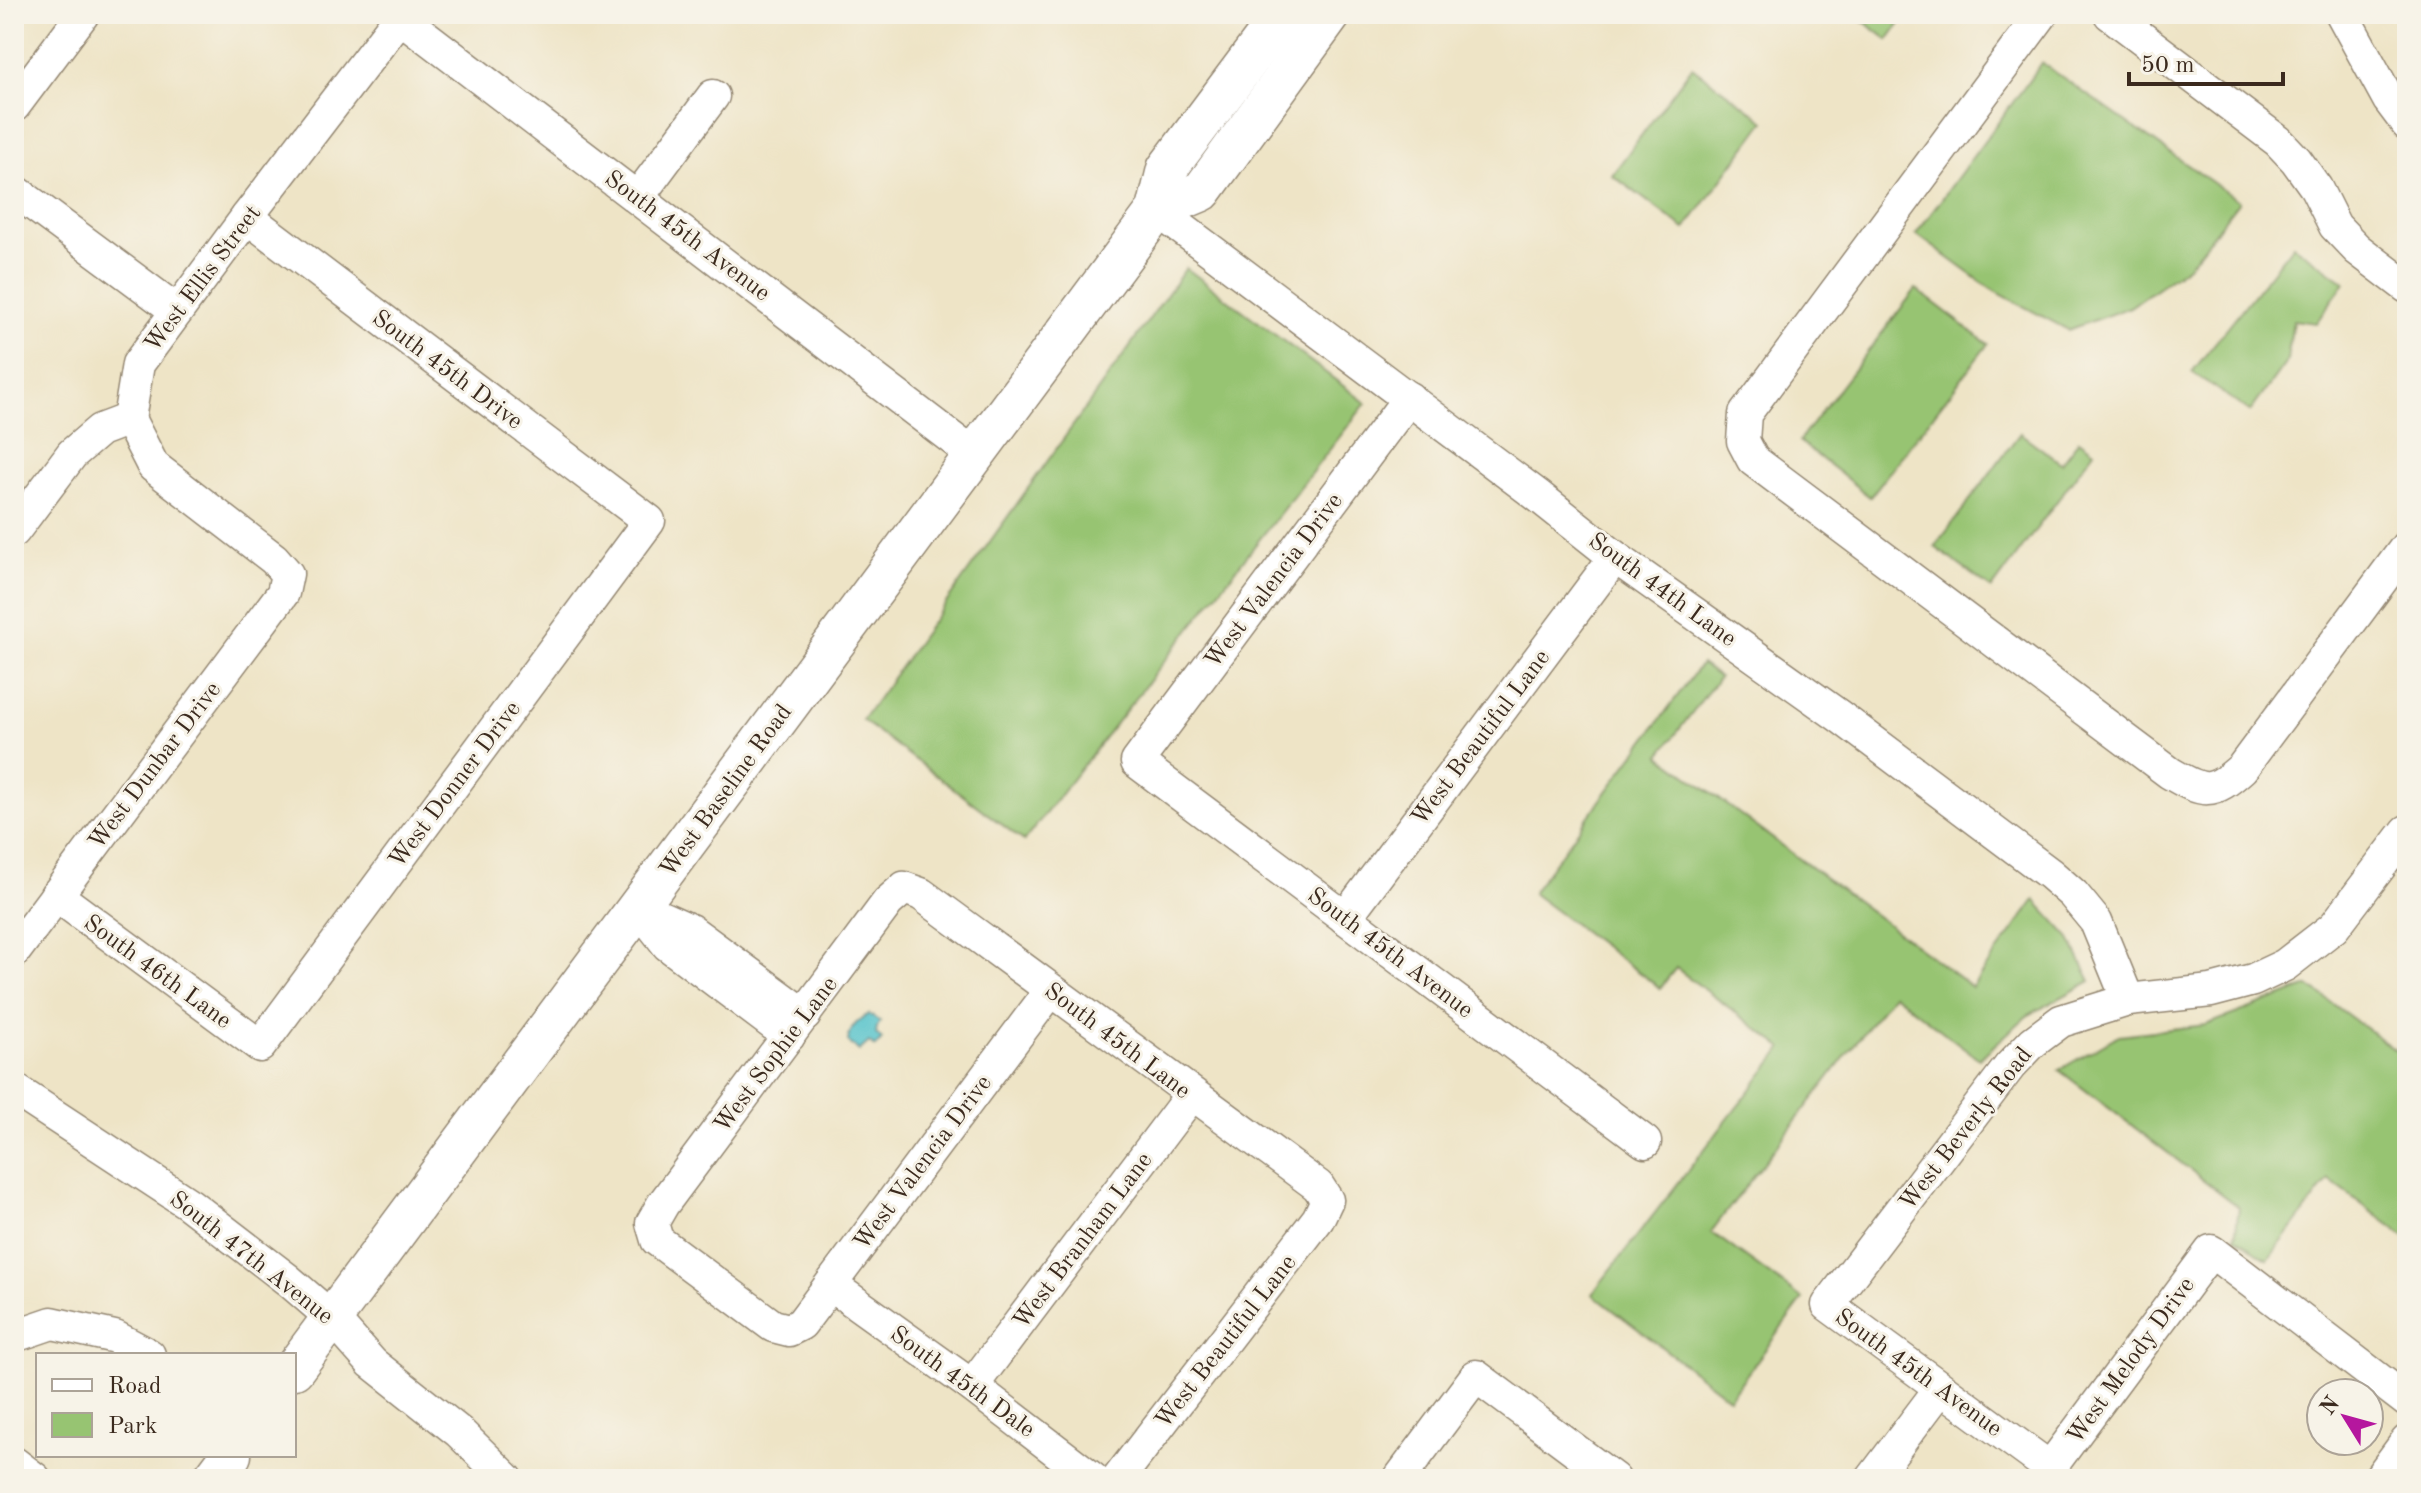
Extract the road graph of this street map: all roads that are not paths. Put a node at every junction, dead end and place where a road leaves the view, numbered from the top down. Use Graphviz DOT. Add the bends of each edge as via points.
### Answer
graph roads {
  1 [pos="83,14"];
  2 [pos="1283,14"];
  3 [pos="1331,14"];
  4 [pos="2042,14"];
  5 [pos="2110,14"];
  6 [pos="2342,14"];
  7 [pos="400,17"];
  8 [pos="713,96"];
  9 [pos="14,106"];
  10 [pos="2407,124"];
  11 [pos="14,190"];
  12 [pos="638,197"];
  13 [pos="1157,210"];
  14 [pos="247,217"];
  15 [pos="2407,287"];
  16 [pos="177,311"];
  17 [pos="1409,398"];
  18 [pos="129,419"];
  19 [pos="974,455"];
  20 [pos="649,521"];
  21 [pos="14,531"];
  22 [pos="2407,546"];
  23 [pos="1615,557"];
  24 [pos="1137,762"];
  25 [pos="2407,831"];
  26 [pos="904,888"];
  27 [pos="56,895"];
  28 [pos="638,907"];
  29 [pos="1345,918"];
  30 [pos="14,952"];
  31 [pos="1051,990"];
  32 [pos="2128,1000"];
  33 [pos="797,1026"];
  34 [pos="260,1046"];
  35 [pos="14,1089"];
  36 [pos="1192,1094"];
  37 [pos="1645,1142"];
  38 [pos="1327,1200"];
  39 [pos="831,1285"];
  40 [pos="1828,1305"];
  41 [pos="332,1318"];
  42 [pos="789,1330"];
  43 [pos="14,1336"];
  44 [pos="145,1353"];
  45 [pos="296,1366"];
  46 [pos="972,1386"];
  47 [pos="1940,1389"];
  48 [pos="2407,1401"];
  49 [pos="2407,1441"];
  50 [pos="230,1457"];
  51 [pos="14,1463"];
  52 [pos="2050,1468"];
  53 [pos="35,1479"];
  54 [pos="213,1479"];
  55 [pos="507,1479"];
  56 [pos="1093,1479"];
  57 [pos="1118,1479"];
  58 [pos="1399,1479"];
  59 [pos="1614,1479"];
  60 [pos="1872,1479"];
  61 [pos="2379,1479"];
  1 -- 9 [label="street"];
  2 -- 13 [label="main road, West Baseline Road" via="1167,169"];
  3 -- 13 [label="main road" via="1202,191"];
  4 -- 22 [label="street" via="1745,414 1743,441 1753,460 2170,773 2208,789 2223,785 2242,768"];
  5 -- 15 [label="street" via="2278,141 2316,188 2335,226"];
  6 -- 10 [label="street"];
  7 -- 12 [label="street, South 45th Avenue"];
  7 -- 14 [label="street, West Ellis Street"];
  8 -- 12 [label="street"];
  11 -- 16 [label="street"];
  12 -- 19 [label="street, South 45th Avenue"];
  13 -- 17 [label="street, South 44th Lane"];
  13 -- 19 [label="main road, West Baseline Road"];
  14 -- 16 [label="street, West Ellis Street"];
  14 -- 20 [label="street, South 45th Drive"];
  16 -- 18 [label="street, West Ellis Street" via="138,364"];
  17 -- 23 [label="street, South 44th Lane"];
  17 -- 24 [label="street, West Valencia Drive"];
  18 -- 21 [label="street" via="100,430 72,454"];
  18 -- 27 [label="street, West Dunbar Drive" via="153,466 287,574 283,593"];
  19 -- 28 [label="main road, West Baseline Road"];
  20 -- 34 [label="street, West Donner Drive"];
  23 -- 29 [label="street, West Beautiful Lane"];
  23 -- 32 [label="street, South 44th Lane" via="1839,716 2073,894 2096,922"];
  24 -- 29 [label="street, South 45th Avenue"];
  25 -- 32 [label="street, West Beverly Road" via="2334,927 2285,965 2211,991"];
  26 -- 31 [label="street, South 45th Lane" via="921,894"];
  26 -- 33 [label="street, West Sophie Lane" via="888,902"];
  27 -- 30 [label="street, West Dunbar Drive"];
  27 -- 34 [label="street, South 46th Lane"];
  28 -- 33 [label="street" via="668,945 733,978"];
  28 -- 41 [label="main road, West Baseline Road"];
  29 -- 37 [label="street, South 45th Avenue"];
  31 -- 36 [label="street, South 45th Lane"];
  31 -- 39 [label="street, West Valencia Drive"];
  32 -- 40 [label="street, West Beverly Road" via="2061,1021 2033,1042"];
  33 -- 42 [label="street, West Sophie Lane" via="652,1223 657,1240 773,1326"];
  35 -- 41 [label="street, South 47th Avenue" via="189,1204"];
  36 -- 38 [label="street, South 45th Lane" via="1318,1186"];
  36 -- 46 [label="street, West Branham Lane"];
  38 -- 57 [label="street, West Beautiful Lane" via="1318,1219"];
  39 -- 42 [label="street, West Valencia Drive" via="801,1324"];
  39 -- 46 [label="street, South 45th Dale"];
  40 -- 47 [label="street, South 45th Avenue"];
  41 -- 45 [label="main road, West Baseline Road"];
  41 -- 55 [label="street, South 47th Avenue" via="372,1363 459,1432"];
  43 -- 44 [label="street" via="52,1323 115,1337"];
  46 -- 56 [label="street, South 45th Dale"];
  47 -- 52 [label="street, South 45th Avenue"];
  47 -- 60 [label="street"];
  48 -- 52 [label="street, West Melody Drive" via="2211,1251"];
  49 -- 61 [label="street"];
  50 -- 54 [label="main road"];
  51 -- 53 [label="street"];
  58 -- 59 [label="street" via="1476,1376"];
}
